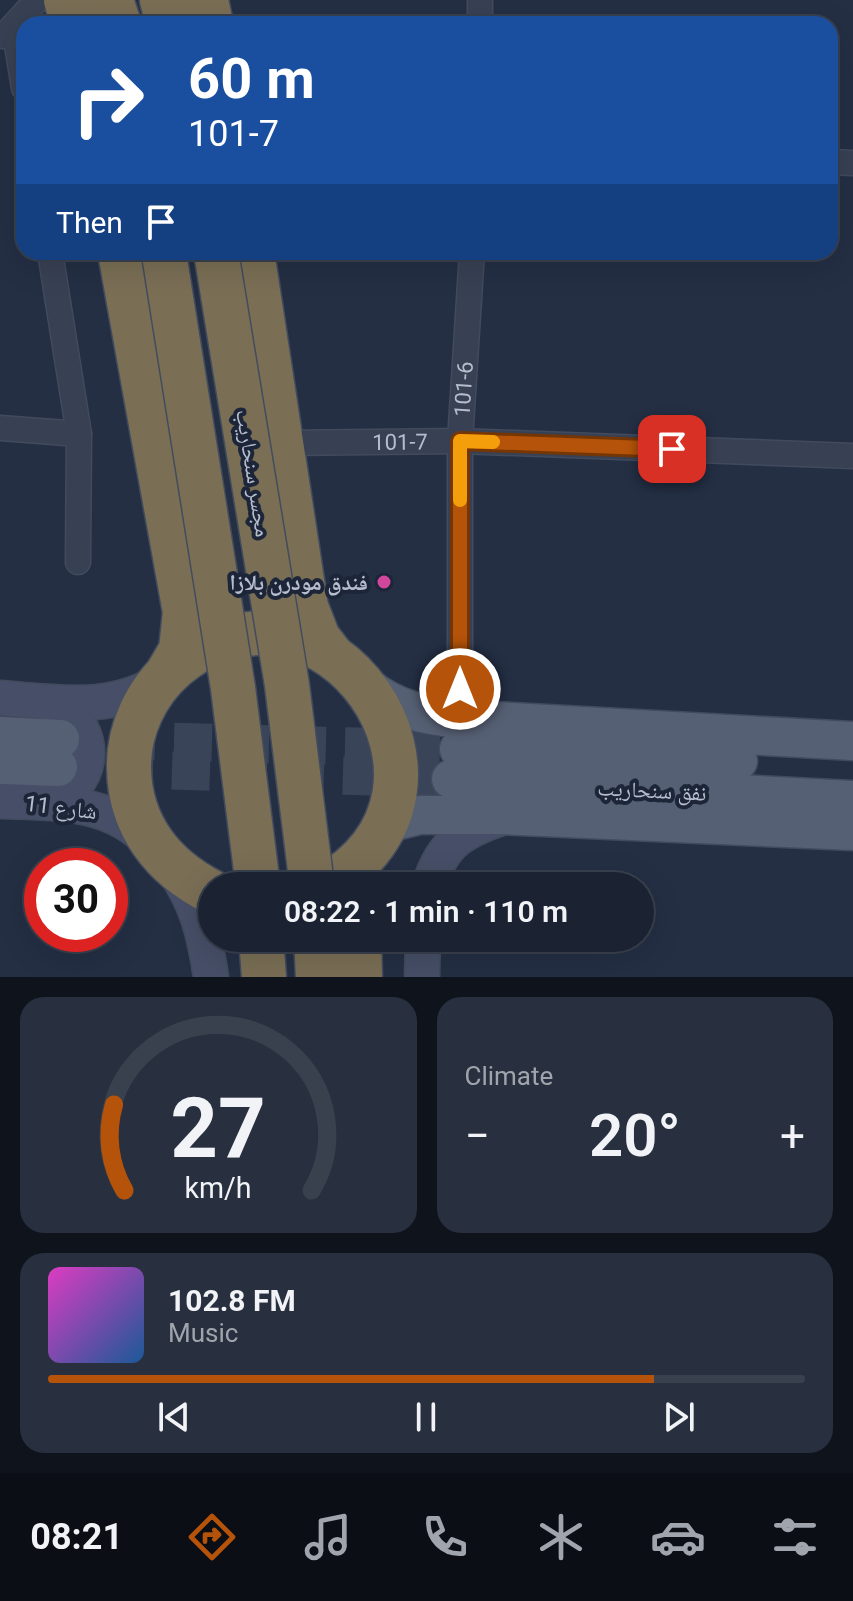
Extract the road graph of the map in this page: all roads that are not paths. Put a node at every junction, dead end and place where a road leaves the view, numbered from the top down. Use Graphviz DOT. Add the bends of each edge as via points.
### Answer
graph roads {
  1 [pos="37,0"];
  2 [pos="23,16"];
  3 [pos="7,34"];
  4 [pos="16,63"];
  5 [pos="51,260"];
  6 [pos="121,260"];
  7 [pos="165,260"];
  8 [pos="217,260"];
  9 [pos="253,260"];
  10 [pos="471,260"];
  11 [pos="0,428"];
  12 [pos="79,434"];
  13 [pos="460,441"];
  14 [pos="282,443"];
  15 [pos="853,456"];
  16 [pos="78,562"];
  17 [pos="332,656"];
  18 [pos="165,677"];
  19 [pos="366,686"];
  20 [pos="0,698"];
  21 [pos="37,700"];
  22 [pos="508,722"];
  23 [pos="0,736"];
  24 [pos="853,741"];
  25 [pos="456,749"];
  26 [pos="0,765"];
  27 [pos="853,766"];
  28 [pos="853,800"];
  29 [pos="0,801"];
  30 [pos="41,802"];
  31 [pos="502,815"];
  32 [pos="853,831"];
  33 [pos="160,854"];
  34 [pos="368,857"];
  35 [pos="256,872"];
  36 [pos="310,872"];
  37 [pos="348,872"];
  38 [pos="434,872"];
  39 [pos="198,885"];
  40 [pos="262,952"];
  41 [pos="317,952"];
  42 [pos="359,952"];
  43 [pos="423,952"];
  44 [pos="211,977"];
  45 [pos="264,977"];
  46 [pos="318,977"];
  47 [pos="360,977"];
  48 [pos="422,977"];
  1 -- 2 [label="street"];
  3 -- 4 [label="street"];
  5 -- 12 [label="street"];
  6 -- 18 [label="highway" via="185,612 181,650"];
  7 -- 35 [label="highway, bridge" via="233,688"];
  8 -- 36 [label="highway, مجسر سنحاريب, bridge" via="285,670"];
  9 -- 14 [label="highway"];
  10 -- 13 [label="street, 101-6"];
  11 -- 12 [label="street"];
  12 -- 16 [label="street"];
  13 -- 14 [label="street, 101-7"];
  13 -- 15 [label="street, 101-7"];
  13 -- 25 [label="street, 101-6"];
  14 -- 17 [label="highway" via="306,607"];
  17 -- 18 [label="highway" via="300,640 252,635 206,647"];
  17 -- 19 [label="highway"];
  18 -- 21 [label="main road" via="114,702"];
  18 -- 33 [label="highway" via="140,713 129,759 134,807"];
  19 -- 25 [label="main road" via="412,713"];
  19 -- 34 [label="highway" via="384,713 396,766 392,802"];
  20 -- 21 [label="main road"];
  21 -- 30 [label="main road" via="76,720 87,744 76,787"];
  22 -- 24 [label="main road"];
  22 -- 25 [label="main road"];
  22 -- 31 [label="main road" via="463,724 443,744 437,772 446,795 471,812"];
  23 -- 26 [label="main road" via="59,753"];
  25 -- 27 [label="main road, نفق سنحاريب"];
  25 -- 28 [label="main road, نفق سنحاريب"];
  29 -- 30 [label="main road, شارع 11"];
  30 -- 33 [label="main road, شارع 11" via="111,813 127,821"];
  31 -- 32 [label="main road"];
  31 -- 34 [label="main road" via="404,817"];
  31 -- 38 [label="main road" via="452,841"];
  33 -- 39 [label="highway"];
  33 -- 44 [label="main road, شارع 11" via="186,886 200,917"];
  34 -- 37 [label="highway"];
  40 -- 45 [label="highway"];
  41 -- 46 [label="highway"];
  42 -- 47 [label="highway"];
  43 -- 48 [label="main road"];
}
